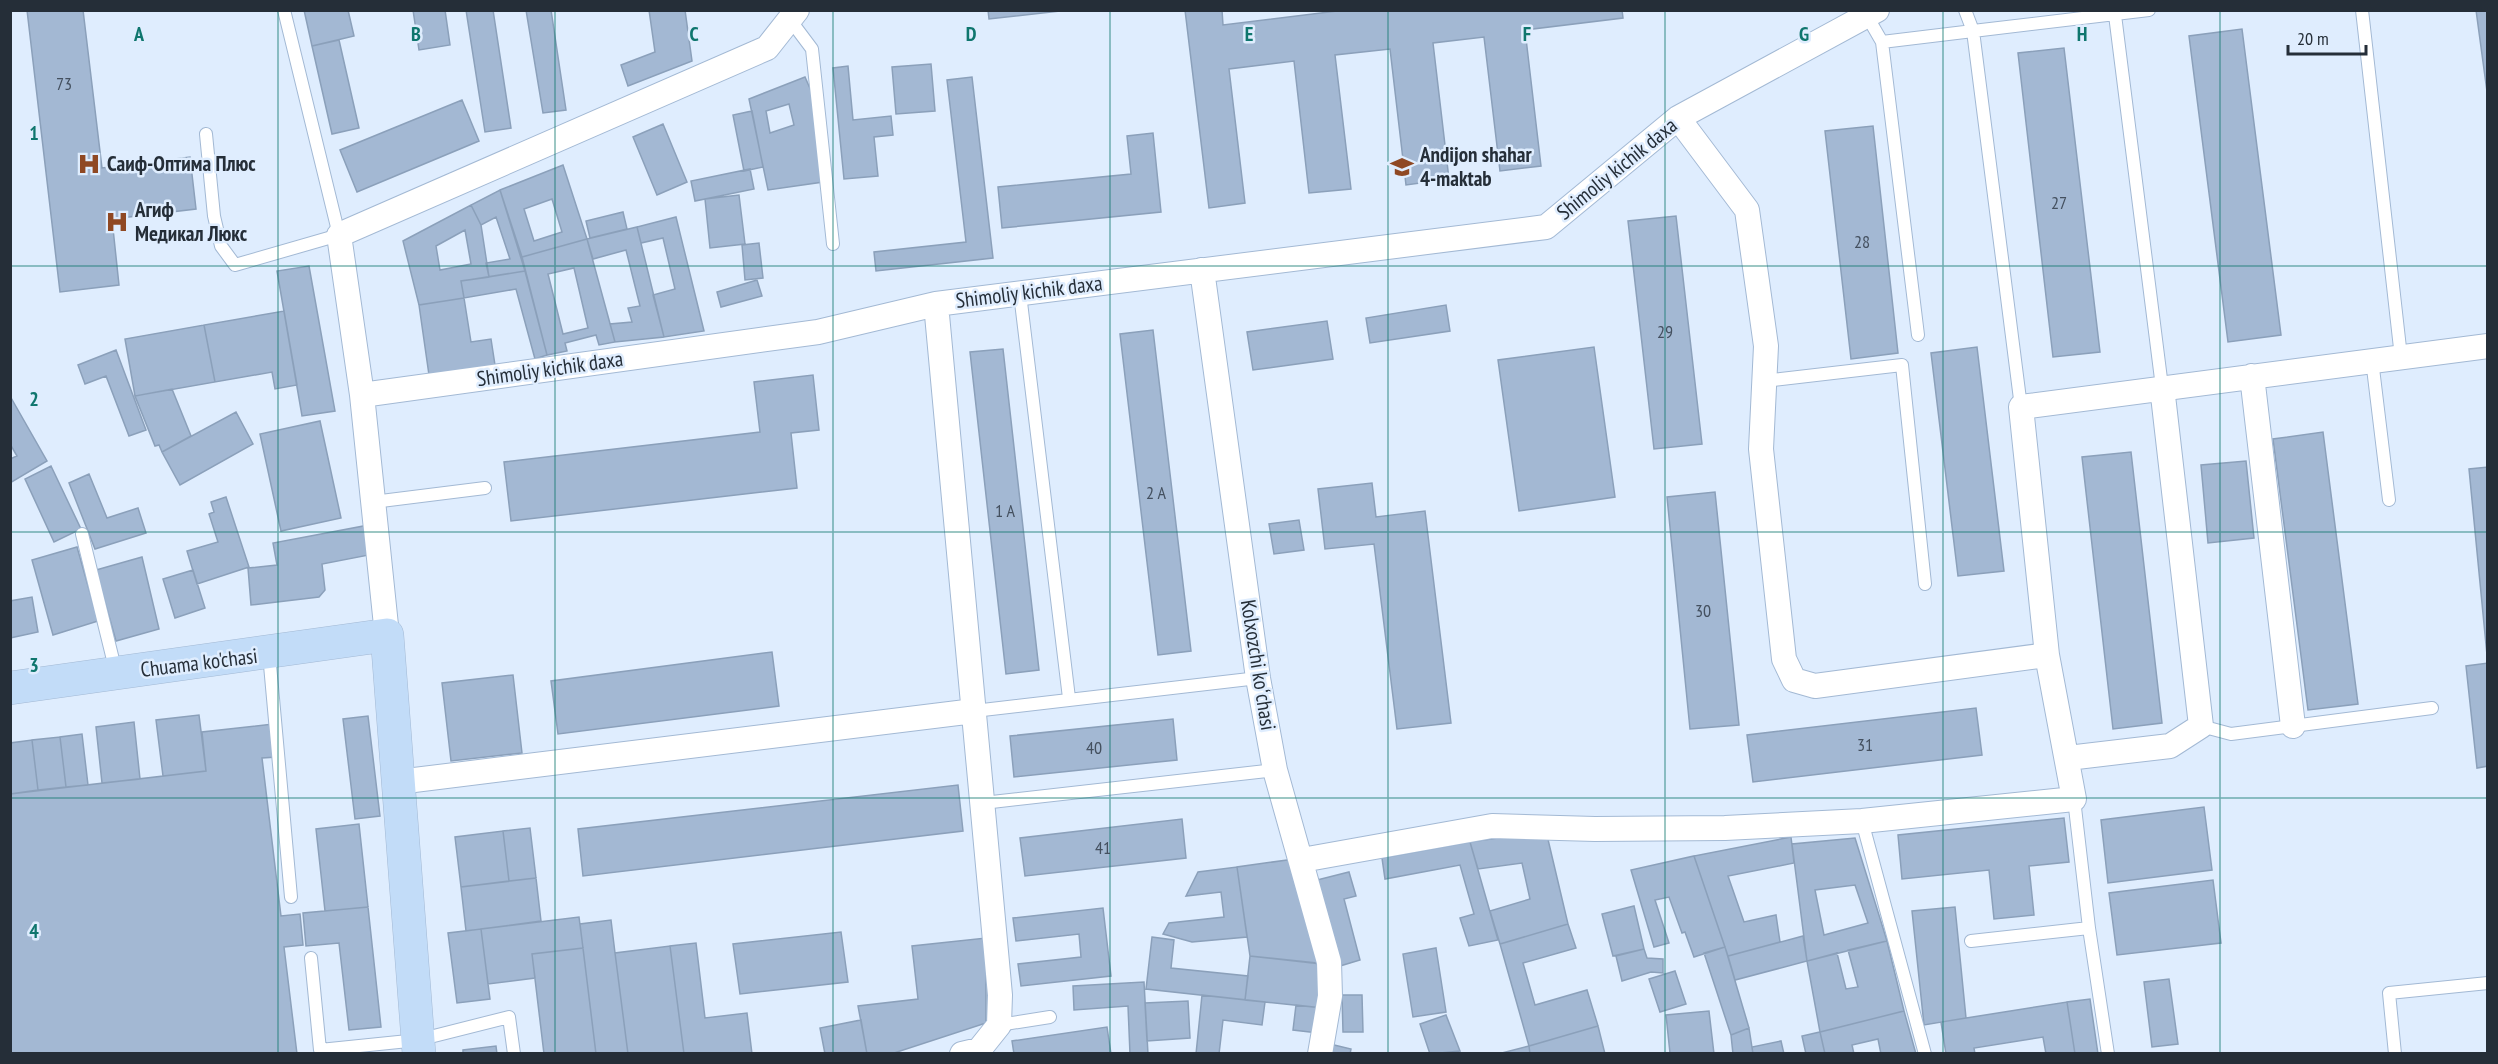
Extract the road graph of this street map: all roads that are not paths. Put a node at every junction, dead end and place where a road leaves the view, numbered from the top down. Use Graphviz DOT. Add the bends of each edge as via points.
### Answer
graph roads {
  1 [pos="284,10"];
  2 [pos="1965,10"];
  3 [pos="2150,10"];
  4 [pos="2362,10"];
  5 [pos="1872,13"];
  6 [pos="2115,15"];
  7 [pos="794,16"];
  8 [pos="1973,31"];
  9 [pos="1882,42"];
  10 [pos="1678,118"];
  11 [pos="206,134"];
  12 [pos="339,235"];
  13 [pos="833,244"];
  14 [pos="1202,270"];
  15 [pos="1020,294"];
  16 [pos="936,304"];
  17 [pos="1918,335"];
  18 [pos="2487,346"];
  19 [pos="2401,357"];
  20 [pos="2372,360"];
  21 [pos="2252,376"];
  22 [pos="1764,381"];
  23 [pos="2162,387"];
  24 [pos="362,395"];
  25 [pos="2021,407"];
  26 [pos="484,488"];
  27 [pos="2389,500"];
  28 [pos="373,502"];
  29 [pos="82,534"];
  30 [pos="1925,584"];
  31 [pos="387,635"];
  32 [pos="269,654"];
  33 [pos="2047,655"];
  34 [pos="116,673"];
  35 [pos="1258,678"];
  36 [pos="10,688"];
  37 [pos="1069,698"];
  38 [pos="2432,708"];
  39 [pos="974,711"];
  40 [pos="2201,726"];
  41 [pos="2293,726"];
  42 [pos="2068,758"];
  43 [pos="1275,770"];
  44 [pos="398,782"];
  45 [pos="2074,799"];
  46 [pos="982,803"];
  47 [pos="1862,821"];
  48 [pos="1302,860"];
  49 [pos="291,897"];
  50 [pos="2089,928"];
  51 [pos="1971,941"];
  52 [pos="311,958"];
  53 [pos="2487,983"];
  54 [pos="1050,1017"];
  55 [pos="999,1025"];
  56 [pos="419,1047"];
  57 [pos="514,1053"];
  58 [pos="962,1053"];
  59 [pos="1320,1053"];
  60 [pos="1925,1053"];
  61 [pos="2108,1053"];
  62 [pos="2395,1053"];
  1 -- 12 [label="lane"];
  2 -- 8 [label="lane"];
  3 -- 6 [label="lane"];
  4 -- 19 [label="lane"];
  5 -- 9 [label="lane"];
  5 -- 10 [label="street, Shimoliy kichik daxa"];
  6 -- 8 [label="lane"];
  6 -- 23 [label="lane"];
  7 -- 12 [label="street" via="767,48"];
  7 -- 13 [label="lane" via="812,49"];
  8 -- 9 [label="lane"];
  8 -- 25 [label="lane"];
  9 -- 17 [label="lane"];
  10 -- 14 [label="street, Shimoliy kichik daxa" via="1546,227"];
  10 -- 22 [label="street" via="1747,210 1766,345"];
  11 -- 12 [label="lane" via="214,216 221,246 235,265"];
  12 -- 24 [label="street"];
  14 -- 15 [label="street, Shimoliy kichik daxa"];
  14 -- 35 [label="street, Kolxozchi koʻchasi"];
  15 -- 16 [label="street, Shimoliy kichik daxa"];
  15 -- 37 [label="lane"];
  16 -- 24 [label="street, Shimoliy kichik daxa" via="818,332"];
  16 -- 39 [label="street"];
  18 -- 19 [label="street"];
  19 -- 20 [label="street"];
  20 -- 21 [label="street"];
  20 -- 27 [label="lane"];
  21 -- 23 [label="street"];
  21 -- 41 [label="street"];
  22 -- 30 [label="lane" via="1902,365"];
  22 -- 33 [label="street" via="1761,448 1784,659 1794,680 1815,686"];
  23 -- 25 [label="street"];
  23 -- 40 [label="street"];
  24 -- 28 [label="street"];
  25 -- 33 [label="street"];
  26 -- 28 [label="lane"];
  28 -- 31 [label="street"];
  29 -- 34 [label="lane"];
  31 -- 32 [label="street, Chuama ko'chasi"];
  31 -- 44 [label="street"];
  32 -- 34 [label="street, Chuama ko'chasi"];
  32 -- 49 [label="lane"];
  33 -- 42 [label="street"];
  34 -- 36 [label="street, Chuama ko'chasi"];
  35 -- 37 [label="lane"];
  35 -- 43 [label="street, Kolxozchi koʻchasi"];
  37 -- 39 [label="lane"];
  38 -- 41 [label="lane"];
  39 -- 44 [label="street"];
  39 -- 46 [label="street"];
  40 -- 41 [label="lane" via="2231,734"];
  40 -- 42 [label="street" via="2170,746"];
  42 -- 45 [label="street"];
  43 -- 46 [label="lane"];
  43 -- 48 [label="street, Kolxozchi koʻchasi"];
  44 -- 56 [label="street"];
  45 -- 47 [label="street"];
  45 -- 50 [label="lane"];
  46 -- 55 [label="street" via="1000,995"];
  47 -- 48 [label="street" via="1725,828 1492,826"];
  47 -- 60 [label="lane"];
  48 -- 59 [label="street, Kolxozchi koʻchasi" via="1329,962 1330,996"];
  50 -- 51 [label="lane"];
  50 -- 61 [label="lane"];
  52 -- 56 [label="lane" via="320,1050"];
  53 -- 62 [label="lane" via="2389,993"];
  54 -- 55 [label="lane"];
  55 -- 58 [label="street" via="979,1050"];
  56 -- 57 [label="lane" via="509,1017"];
}
